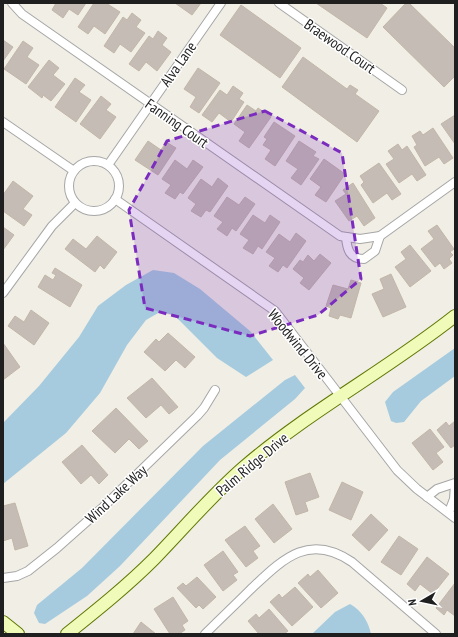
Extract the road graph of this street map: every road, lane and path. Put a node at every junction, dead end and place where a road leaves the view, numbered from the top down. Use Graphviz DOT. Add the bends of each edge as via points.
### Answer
graph roads {
  1 [pos="12,3"];
  2 [pos="221,3"];
  3 [pos="278,3"];
  4 [pos="402,90"];
  5 [pos="150,104"];
  6 [pos="3,122"];
  7 [pos="108,165"];
  8 [pos="74,171"];
  9 [pos="455,182"];
  10 [pos="115,199"];
  11 [pos="75,203"];
  12 [pos="380,236"];
  13 [pos="346,238"];
  14 [pos="3,292"];
  15 [pos="455,316"];
  16 [pos="214,390"];
  17 [pos="341,396"];
  18 [pos="455,484"];
  19 [pos="427,497"];
  20 [pos="452,515"];
  21 [pos="3,578"];
  22 [pos="3,622"];
  23 [pos="18,634"];
  24 [pos="67,634"];
  25 [pos="205,634"];
  26 [pos="436,634"];
  1 -- 5 [label="street, Fanning Court" via="22,14"];
  2 -- 5 [label="street, Alva Lane"];
  3 -- 4 [label="street, Braewood Court"];
  5 -- 7 [label="street, Alva Lane"];
  5 -- 13 [label="street, Fanning Court" via="324,226"];
  6 -- 8 [label="street"];
  7 -- 8 [label="street" via="95,161 86,162"];
  7 -- 10 [label="street" via="118,179"];
  8 -- 11 [label="street" via="70,179 70,192"];
  9 -- 12 [label="street, Fanning Court"];
  10 -- 11 [label="street" via="98,210 90,210"];
  10 -- 17 [label="street, Woodwind Drive" via="274,311"];
  11 -- 14 [label="street" via="52,226"];
  12 -- 13 [label="street, Fanning Court" via="360,240"];
  12 -- 13 [label="street, Fanning Court" via="375,251 364,259 351,255"];
  15 -- 17 [label="street, Palm Ridge Drive" via="422,342"];
  16 -- 21 [label="street, Wind Lake Way" via="197,416 68,538 28,571"];
  17 -- 19 [label="street, Woodwind Drive" via="397,470"];
  17 -- 24 [label="street, Palm Ridge Drive" via="243,468 126,585"];
  18 -- 19 [label="street" via="436,489"];
  18 -- 20 [label="street"];
  19 -- 20 [label="street, Woodwind Drive"];
  22 -- 23 [label="street"];
  25 -- 26 [label="street" via="284,559 301,551 318,549 336,553 352,562"];
}
